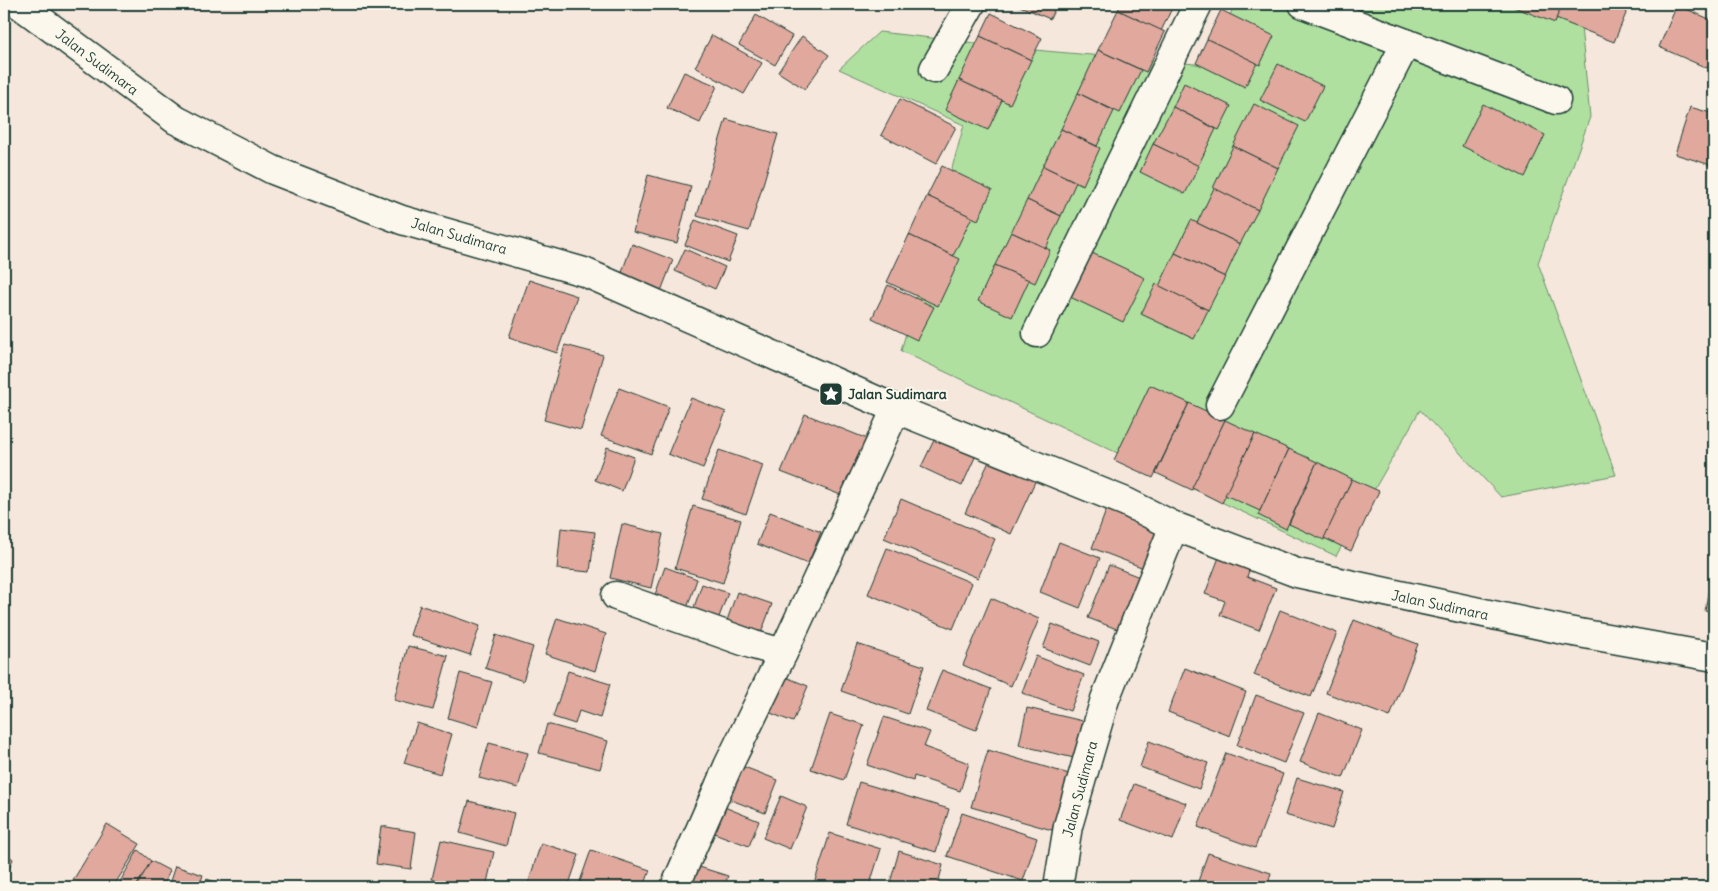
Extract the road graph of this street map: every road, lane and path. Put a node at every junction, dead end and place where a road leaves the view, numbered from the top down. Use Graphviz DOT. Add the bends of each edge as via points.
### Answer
graph roads {
  1 [pos="19,4"];
  2 [pos="971,4"];
  3 [pos="1198,4"];
  4 [pos="1303,4"];
  5 [pos="1406,43"];
  6 [pos="934,70"];
  7 [pos="1556,100"];
  8 [pos="1037,333"];
  9 [pos="1220,405"];
  10 [pos="896,409"];
  11 [pos="1174,526"];
  12 [pos="616,596"];
  13 [pos="783,653"];
  14 [pos="1714,657"];
  15 [pos="675,887"];
  16 [pos="1058,887"];
  1 -- 10 [label="street, Jalan Sudimara" via="176,120 272,170 402,220 584,272"];
  2 -- 6 [label="street"];
  3 -- 8 [label="street"];
  4 -- 5 [label="street"];
  5 -- 7 [label="street"];
  5 -- 9 [label="street"];
  10 -- 11 [label="street, Jalan Sudimara" via="1126,502"];
  10 -- 13 [label="street"];
  11 -- 14 [label="street, Jalan Sudimara" via="1298,573 1558,629"];
  11 -- 16 [label="street, Jalan Sudimara" via="1105,699 1068,826"];
  12 -- 13 [label="street"];
  13 -- 15 [label="street" via="728,766"];
}
